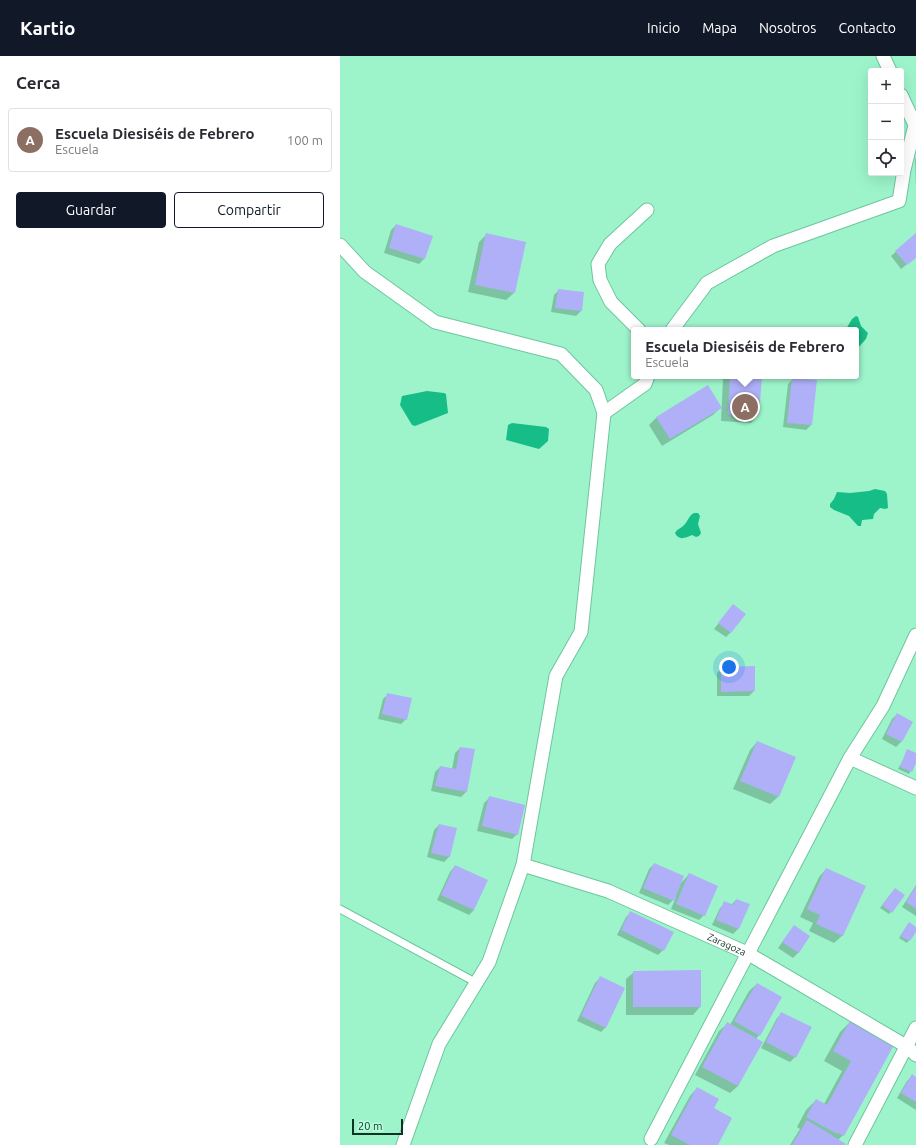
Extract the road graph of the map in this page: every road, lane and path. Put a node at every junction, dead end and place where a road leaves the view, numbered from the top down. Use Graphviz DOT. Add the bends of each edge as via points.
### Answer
graph roads {
  1 [pos="883,56"];
  2 [pos="889,68"];
  3 [pos="904,101"];
  4 [pos="647,210"];
  5 [pos="340,245"];
  6 [pos="637,327"];
  7 [pos="674,327"];
  8 [pos="647,379"];
  9 [pos="604,413"];
  10 [pos="916,635"];
  11 [pos="850,758"];
  12 [pos="916,788"];
  13 [pos="523,865"];
  14 [pos="340,909"];
  15 [pos="747,953"];
  16 [pos="476,983"];
  17 [pos="916,1028"];
  18 [pos="911,1050"];
  19 [pos="651,1139"];
  20 [pos="403,1145"];
  21 [pos="855,1145"];
  1 -- 2 [label="street"];
  3 -- 7 [label="street" via="915,125 899,201 773,246 707,284"];
  4 -- 6 [label="street" via="610,244 598,264 600,280 611,302"];
  5 -- 9 [label="street" via="365,272 435,322 561,354 596,390"];
  8 -- 9 [label="street" via="645,384"];
  9 -- 13 [label="street" via="581,632 556,676"];
  10 -- 11 [label="street" via="883,706"];
  11 -- 12 [label="street"];
  11 -- 15 [label="street"];
  13 -- 15 [label="street, Zaragoza" via="608,891"];
  13 -- 16 [label="street" via="489,962"];
  14 -- 16 [label="lane"];
  15 -- 18 [label="street, Zaragoza"];
  15 -- 19 [label="street"];
  16 -- 20 [label="street" via="439,1044"];
  17 -- 18 [label="street"];
  18 -- 21 [label="street"];
}
